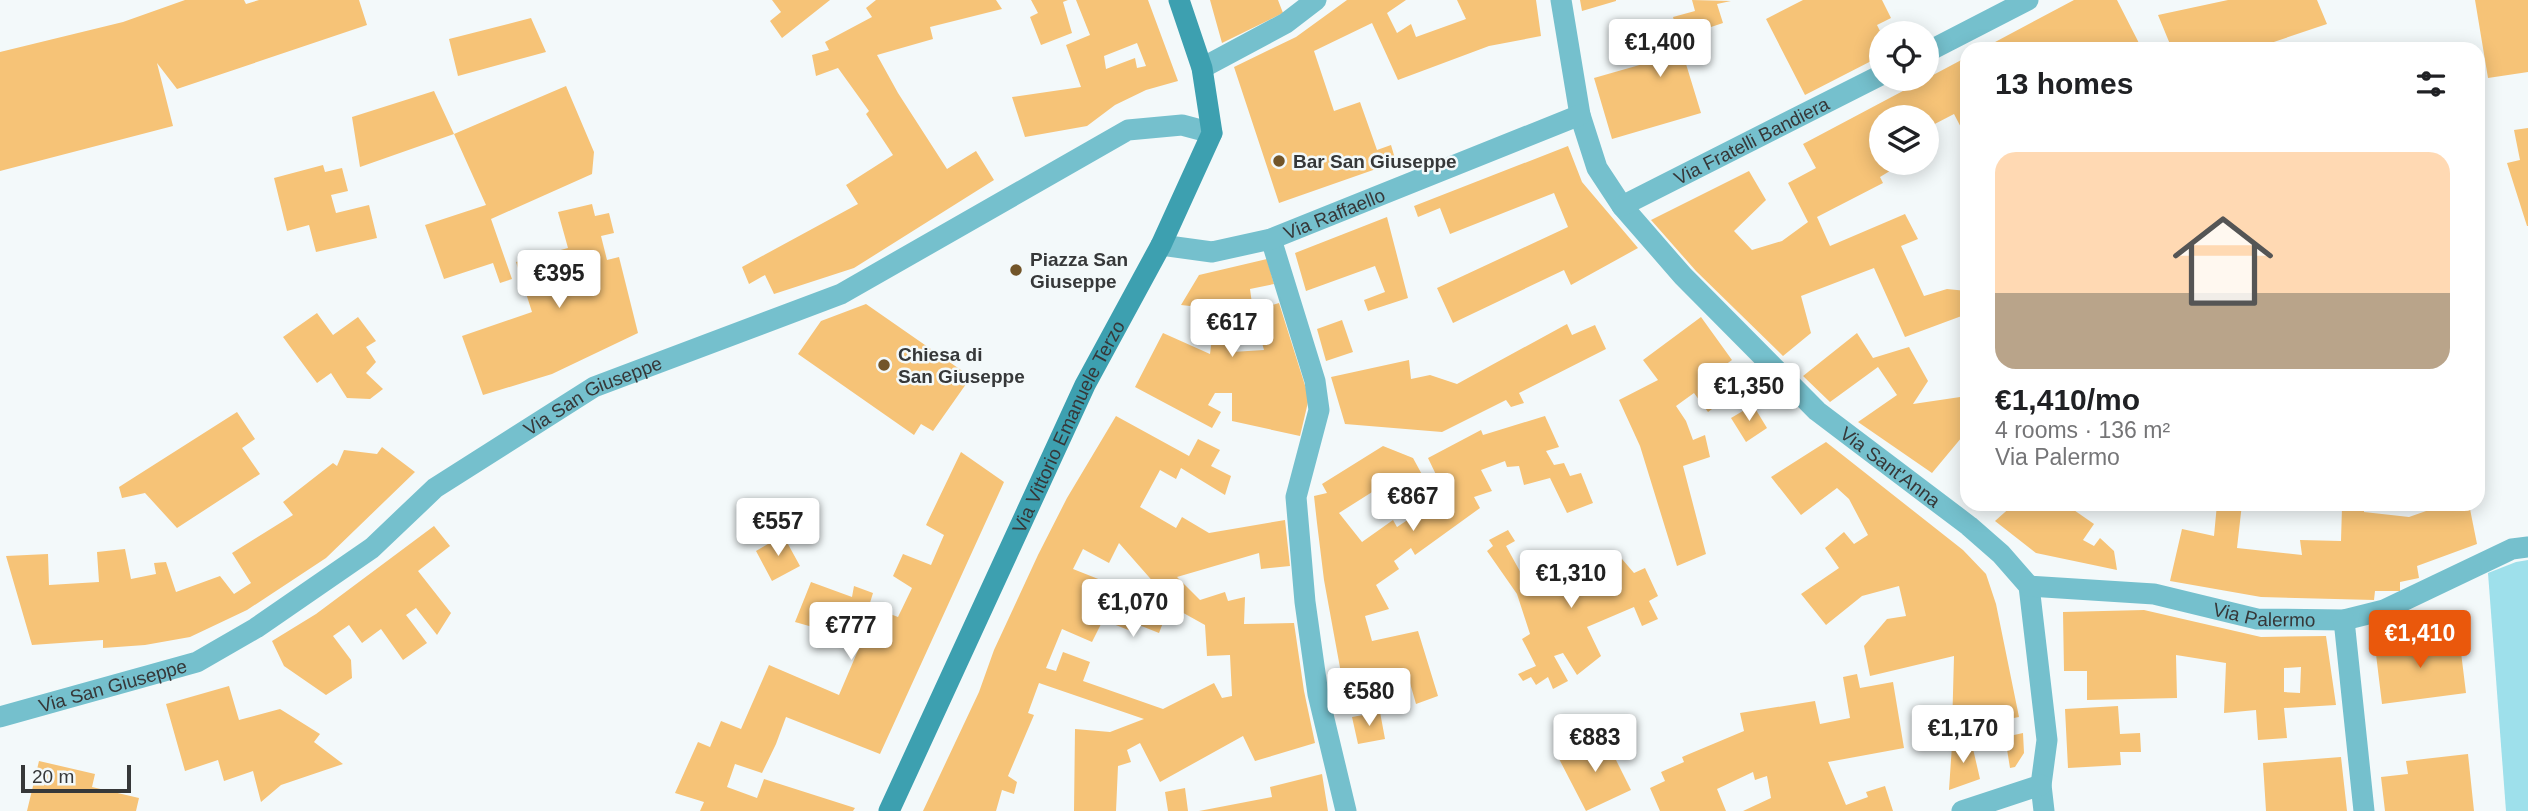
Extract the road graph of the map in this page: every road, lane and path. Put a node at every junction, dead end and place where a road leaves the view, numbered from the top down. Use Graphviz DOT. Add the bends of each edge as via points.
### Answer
graph roads {
  1 [pos="1179,0"];
  2 [pos="1316,0"];
  3 [pos="1561,0"];
  4 [pos="2028,0"];
  5 [pos="1939,45"];
  6 [pos="1202,68"];
  7 [pos="1869,81"];
  8 [pos="1580,115"];
  9 [pos="1212,133"];
  10 [pos="1622,206"];
  11 [pos="1271,239"];
  12 [pos="1161,245"];
  13 [pos="2528,547"];
  14 [pos="2029,586"];
  15 [pos="2344,620"];
  16 [pos="0,717"];
  17 [pos="2041,785"];
  18 [pos="889,811"];
  19 [pos="1346,811"];
  20 [pos="1962,811"];
  21 [pos="2044,811"];
  22 [pos="2364,811"];
  1 -- 6 [label="street"];
  2 -- 6 [label="street" via="1286,23"];
  3 -- 8 [label="street, Via Sant'Anna"];
  4 -- 5 [label="street"];
  6 -- 9 [label="street"];
  7 -- 10 [label="street, Via Fratelli Bandiera"];
  8 -- 10 [label="street, Via Sant'Anna" via="1597,168"];
  8 -- 11 [label="street, Via Raffaello"];
  9 -- 12 [label="street, Via Vittorio Emanuele Terzo"];
  9 -- 16 [label="street, Via San Giuseppe" via="1182,125 1128,130 841,294 594,387 435,488 372,548 256,628 197,662"];
  10 -- 14 [label="street, Via Sant'Anna" via="1817,411 1969,526"];
  11 -- 12 [label="street, Via Raffaello" via="1212,252"];
  11 -- 19 [label="street" via="1315,381 1319,410 1296,497 1318,694"];
  12 -- 18 [label="street, Via Vittorio Emanuele Terzo" via="1085,385"];
  13 -- 15 [label="street, Via Palermo" via="2512,549 2384,610"];
  14 -- 15 [label="street, Via Palermo" via="2154,594 2257,619"];
  14 -- 17 [label="street" via="2047,740"];
  15 -- 22 [label="street"];
  17 -- 20 [label="street"];
  17 -- 21 [label="street"];
}
